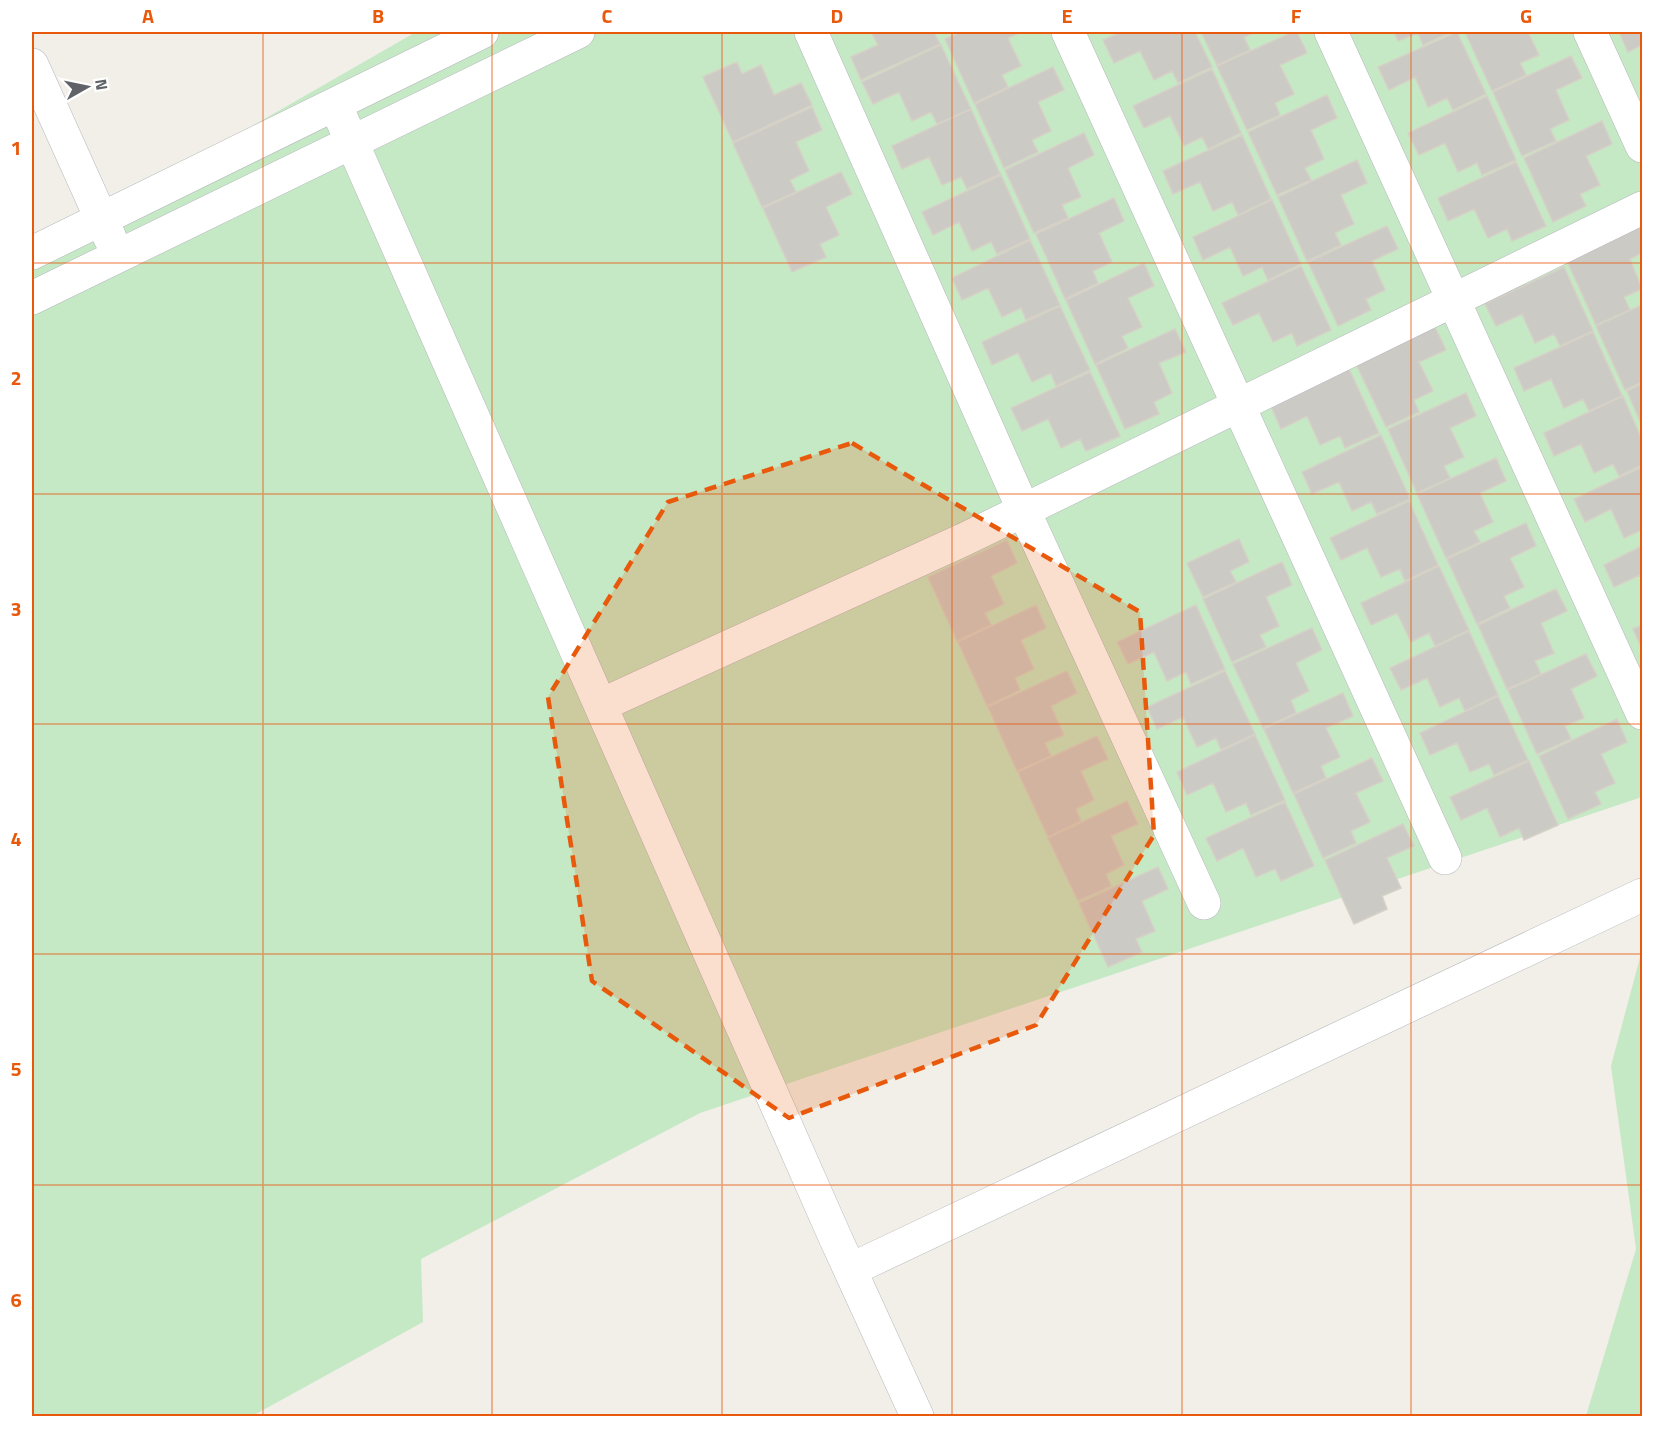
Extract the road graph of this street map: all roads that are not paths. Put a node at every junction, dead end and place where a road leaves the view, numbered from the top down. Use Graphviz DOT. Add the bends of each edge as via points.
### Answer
graph roads {
  1 [pos="482,32"];
  2 [pos="578,32"];
  3 [pos="811,32"];
  4 [pos="1068,32"];
  5 [pos="1331,32"];
  6 [pos="1590,32"];
  7 [pos="32,64"];
  8 [pos="335,104"];
  9 [pos="352,141"];
  10 [pos="1642,146"];
  11 [pos="1642,208"];
  12 [pos="101,219"];
  13 [pos="32,253"];
  14 [pos="118,256"];
  15 [pos="32,298"];
  16 [pos="1454,301"];
  17 [pos="1240,406"];
  18 [pos="1024,511"];
  19 [pos="601,705"];
  20 [pos="1642,712"];
  21 [pos="1445,858"];
  22 [pos="1642,895"];
  23 [pos="1204,903"];
  24 [pos="850,1270"];
  25 [pos="917,1416"];
  1 -- 8 [label="street"];
  2 -- 9 [label="street"];
  3 -- 18 [label="street"];
  4 -- 17 [label="street"];
  5 -- 16 [label="street"];
  6 -- 10 [label="street"];
  7 -- 12 [label="street"];
  8 -- 9 [label="street"];
  8 -- 12 [label="street"];
  9 -- 14 [label="street"];
  9 -- 19 [label="street"];
  11 -- 16 [label="street"];
  12 -- 13 [label="street"];
  12 -- 14 [label="street"];
  14 -- 15 [label="street"];
  16 -- 17 [label="street"];
  16 -- 20 [label="street"];
  17 -- 18 [label="street"];
  17 -- 21 [label="street"];
  18 -- 19 [label="street"];
  18 -- 23 [label="street"];
  19 -- 24 [label="street"];
  22 -- 24 [label="street"];
  24 -- 25 [label="street"];
}
